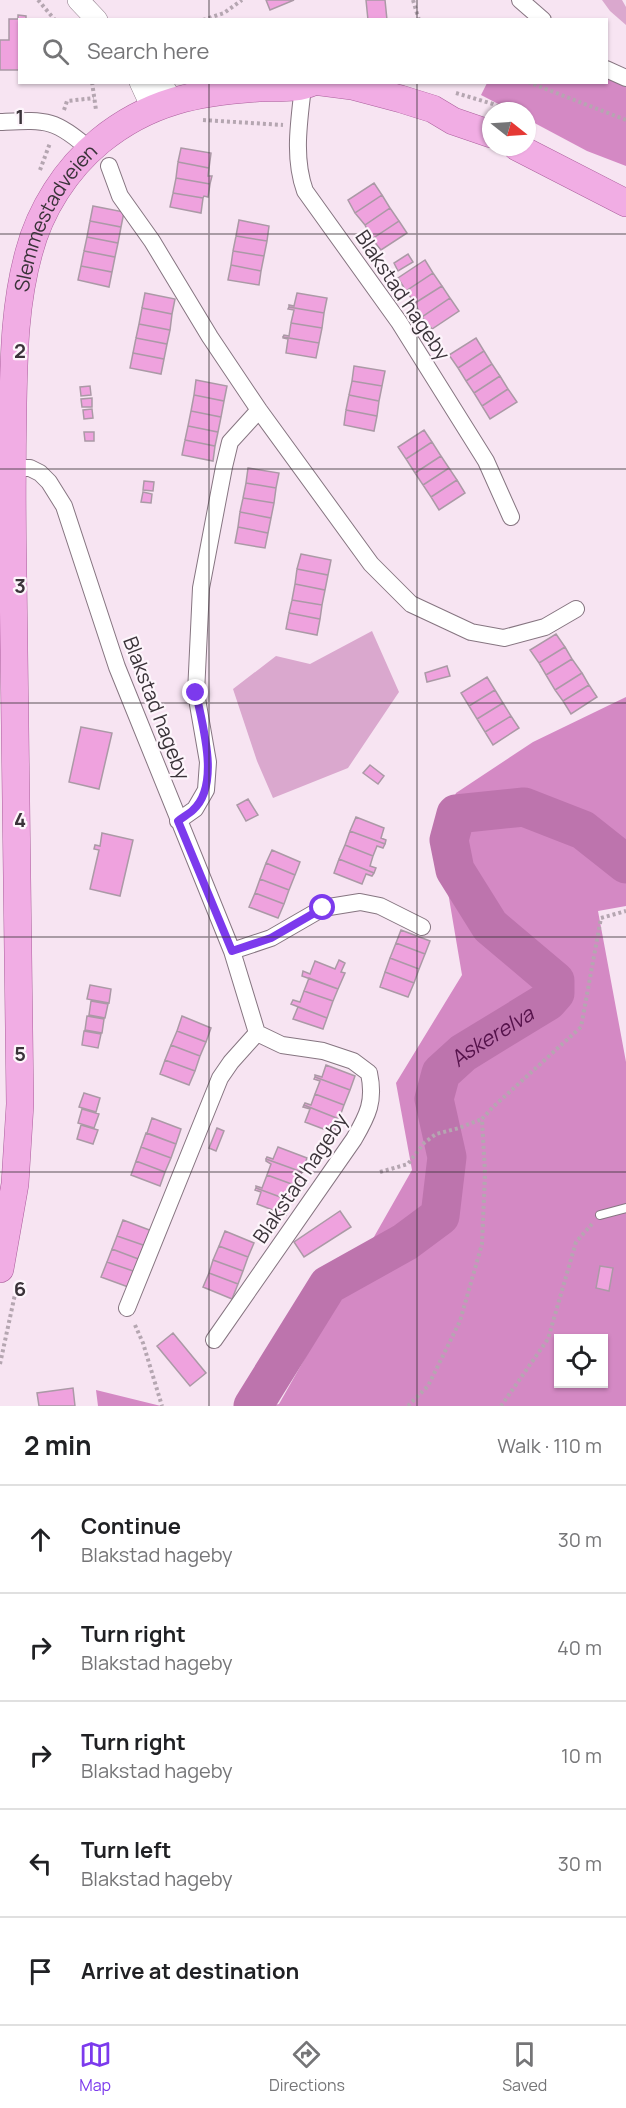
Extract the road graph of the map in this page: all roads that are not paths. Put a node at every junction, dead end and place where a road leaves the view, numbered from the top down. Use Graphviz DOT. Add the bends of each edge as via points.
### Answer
graph roads {
  1 [pos="520,0"];
  2 [pos="541,18"];
  3 [pos="608,70"];
  4 [pos="626,78"];
  5 [pos="143,84"];
  6 [pos="312,84"];
  7 [pos="162,97"];
  8 [pos="0,122"];
  9 [pos="482,131"];
  10 [pos="535,156"];
  11 [pos="100,158"];
  12 [pos="626,203"];
  13 [pos="259,410"];
  14 [pos="12,468"];
  15 [pos="512,517"];
  16 [pos="576,609"];
  17 [pos="178,821"];
  18 [pos="422,927"];
  19 [pos="232,951"];
  20 [pos="256,1033"];
  21 [pos="626,1208"];
  22 [pos="600,1215"];
  23 [pos="0,1269"];
  24 [pos="127,1308"];
  25 [pos="214,1340"];
  1 -- 2 [label="street"];
  3 -- 4 [label="street"];
  5 -- 7 [label="street"];
  6 -- 7 [label="main road, Slemmestadveien"];
  6 -- 9 [label="main road, Slemmestadveien" via="352,86 401,99"];
  6 -- 15 [label="street, Blakstad hageby" via="298,127 299,166 305,191 399,322 486,461"];
  7 -- 11 [label="main road, Slemmestadveien" via="118,127"];
  8 -- 11 [label="street" via="40,120 57,126"];
  10 -- 12 [label="main road"];
  11 -- 13 [label="street" via="120,196"];
  11 -- 14 [label="main road, Slemmestadveien" via="69,173 38,224 29,251 15,331"];
  13 -- 16 [label="street" via="371,564 411,604 471,632 504,638 545,627"];
  13 -- 17 [label="street, Blakstad hageby" via="230,442 224,467 201,588 196,693 208,762 206,790 195,809"];
  14 -- 17 [label="street, Blakstad hageby" via="30,468 39,473 64,506 117,667"];
  14 -- 23 [label="main road, Slemmestadveien" via="20,1104 15,1184"];
  17 -- 19 [label="street, Blakstad hageby"];
  18 -- 19 [label="street" via="380,906 360,902 323,908 271,938"];
  19 -- 20 [label="street, Blakstad hageby"];
  20 -- 24 [label="street" via="220,1078"];
  20 -- 25 [label="street, Blakstad hageby" via="282,1045 323,1051 353,1061 369,1073 373,1090 368,1114 354,1140"];
  21 -- 22 [label="lane"];
}
